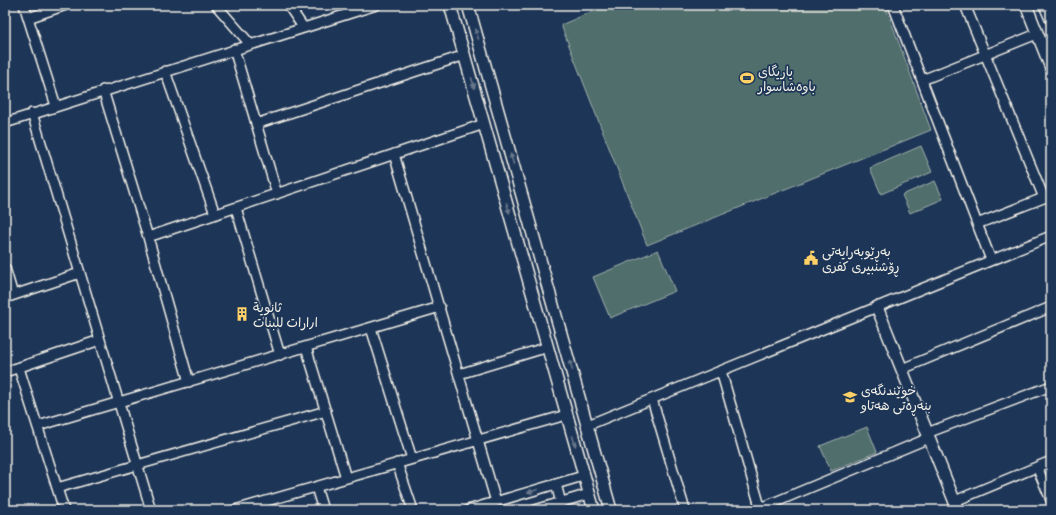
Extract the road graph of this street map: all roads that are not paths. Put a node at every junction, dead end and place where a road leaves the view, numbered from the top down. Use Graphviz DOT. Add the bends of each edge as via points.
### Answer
graph roads {
  1 [pos="24,5"];
  2 [pos="66,5"];
  3 [pos="216,5"];
  4 [pos="288,5"];
  5 [pos="376,5"];
  6 [pos="450,5"];
  7 [pos="468,5"];
  8 [pos="893,5"];
  9 [pos="965,5"];
  10 [pos="1026,5"];
  11 [pos="1045,5"];
  12 [pos="28,18"];
  13 [pos="1051,20"];
  14 [pos="303,27"];
  15 [pos="1037,34"];
  16 [pos="250,44"];
  17 [pos="234,49"];
  18 [pos="465,55"];
  19 [pos="985,55"];
  20 [pos="1051,68"];
  21 [pos="165,71"];
  22 [pos="922,80"];
  23 [pos="103,90"];
  24 [pos="56,106"];
  25 [pos="32,113"];
  26 [pos="5,123"];
  27 [pos="256,124"];
  28 [pos="484,124"];
  29 [pos="394,154"];
  30 [pos="276,194"];
  31 [pos="1047,196"];
  32 [pos="236,208"];
  33 [pos="215,214"];
  34 [pos="977,224"];
  35 [pos="1051,236"];
  36 [pos="148,237"];
  37 [pos="991,260"];
  38 [pos="5,268"];
  39 [pos="80,272"];
  40 [pos="9,297"];
  41 [pos="876,307"];
  42 [pos="1051,307"];
  43 [pos="440,308"];
  44 [pos="371,328"];
  45 [pos="100,340"];
  46 [pos="548,346"];
  47 [pos="306,347"];
  48 [pos="280,355"];
  49 [pos="19,368"];
  50 [pos="902,369"];
  51 [pos="720,371"];
  52 [pos="5,372"];
  53 [pos="459,374"];
  54 [pos="189,382"];
  55 [pos="576,384"];
  56 [pos="1051,386"];
  57 [pos="559,388"];
  58 [pos="652,399"];
  59 [pos="119,403"];
  60 [pos="326,411"];
  61 [pos="566,415"];
  62 [pos="588,425"];
  63 [pos="38,426"];
  64 [pos="928,436"];
  65 [pos="478,440"];
  66 [pos="412,459"];
  67 [pos="1051,461"];
  68 [pos="397,463"];
  69 [pos="137,464"];
  70 [pos="1037,467"];
  71 [pos="583,476"];
  72 [pos="346,478"];
  73 [pos="556,484"];
  74 [pos="316,487"];
  75 [pos="57,488"];
  76 [pos="589,494"];
  77 [pos="1051,500"];
  78 [pos="496,502"];
  79 [pos="561,503"];
  80 [pos="956,506"];
  81 [pos="761,509"];
  82 [pos="64,510"];
  83 [pos="151,510"];
  84 [pos="237,510"];
  85 [pos="323,510"];
  86 [pos="413,510"];
  87 [pos="468,510"];
  88 [pos="536,510"];
  89 [pos="594,510"];
  90 [pos="612,510"];
  91 [pos="685,510"];
  1 -- 12 [label="street"];
  2 -- 12 [label="street"];
  3 -- 16 [label="street"];
  4 -- 14 [label="street"];
  5 -- 14 [label="street"];
  6 -- 18 [label="street"];
  55 -- 7 [label="street, one-way"];
  8 -- 22 [label="street"];
  9 -- 19 [label="street"];
  10 -- 15 [label="street"];
  11 -- 13 [label="street"];
  12 -- 24 [label="street"];
  14 -- 16 [label="street"];
  15 -- 19 [label="street"];
  15 -- 20 [label="street"];
  16 -- 17 [label="street"];
  17 -- 21 [label="street"];
  17 -- 27 [label="street"];
  18 -- 27 [label="street"];
  18 -- 28 [label="street, one-way"];
  19 -- 22 [label="street"];
  19 -- 31 [label="street"];
  21 -- 23 [label="street"];
  21 -- 33 [label="street"];
  22 -- 34 [label="street"];
  23 -- 24 [label="street"];
  23 -- 36 [label="street"];
  24 -- 25 [label="street"];
  25 -- 26 [label="street"];
  25 -- 39 [label="street"];
  27 -- 30 [label="street"];
  28 -- 29 [label="street"];
  28 -- 46 [label="street, one-way"];
  29 -- 30 [label="street"];
  29 -- 43 [label="street"];
  30 -- 32 [label="street"];
  31 -- 34 [label="street"];
  32 -- 33 [label="street"];
  32 -- 48 [label="street"];
  33 -- 36 [label="street"];
  34 -- 37 [label="street"];
  35 -- 37 [label="street"];
  36 -- 54 [label="street"];
  37 -- 41 [label="street"];
  38 -- 40 [label="street"];
  39 -- 40 [label="street"];
  39 -- 45 [label="street"];
  41 -- 50 [label="street"];
  41 -- 51 [label="street"];
  42 -- 50 [label="street"];
  43 -- 44 [label="street"];
  43 -- 53 [label="street"];
  44 -- 47 [label="street"];
  44 -- 66 [label="street"];
  45 -- 49 [label="street"];
  45 -- 59 [label="street"];
  46 -- 53 [label="street"];
  46 -- 57 [label="street"];
  47 -- 48 [label="street"];
  47 -- 60 [label="street"];
  48 -- 54 [label="street"];
  49 -- 52 [label="street"];
  49 -- 63 [label="street"];
  50 -- 64 [label="street"];
  51 -- 58 [label="street"];
  51 -- 81 [label="street"];
  53 -- 65 [label="street"];
  54 -- 59 [label="street"];
  55 -- 57 [label="street"];
  55 -- 62 [label="street"];
  56 -- 64 [label="street"];
  57 -- 61 [label="street"];
  58 -- 62 [label="street"];
  58 -- 91 [label="street"];
  59 -- 63 [label="street"];
  59 -- 69 [label="street"];
  60 -- 69 [label="street"];
  60 -- 72 [label="street"];
  61 -- 65 [label="street"];
  61 -- 71 [label="street, one-way"];
  62 -- 90 [label="street"];
  63 -- 75 [label="street"];
  64 -- 80 [label="street"];
  64 -- 81 [label="street"];
  65 -- 66 [label="street"];
  65 -- 78 [label="street"];
  66 -- 68 [label="street"];
  67 -- 70 [label="street"];
  68 -- 72 [label="street"];
  68 -- 86 [label="street"];
  69 -- 75 [label="street"];
  69 -- 83 [label="street"];
  70 -- 77 [label="street"];
  70 -- 80 [label="street"];
  71 -- 73 [label="street"];
  71 -- 76 [label="street"];
  72 -- 74 [label="street"];
  73 -- 78 [label="street, one-way"];
  73 -- 79 [label="street"];
  74 -- 84 [label="street"];
  74 -- 85 [label="street"];
  75 -- 82 [label="street"];
  76 -- 79 [label="street"];
  76 -- 89 [label="street"];
  78 -- 87 [label="street"];
  79 -- 88 [label="street"];
}
